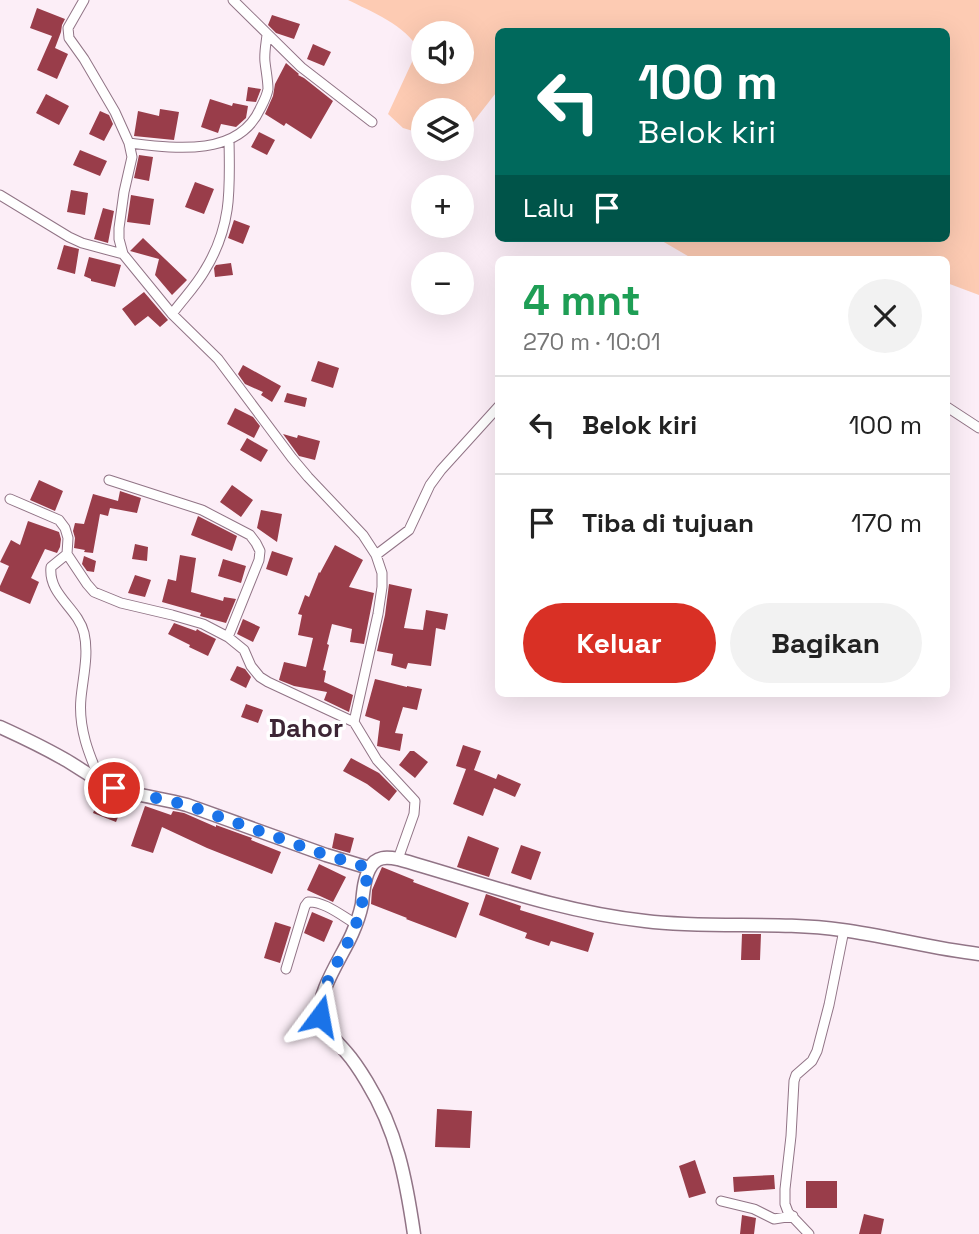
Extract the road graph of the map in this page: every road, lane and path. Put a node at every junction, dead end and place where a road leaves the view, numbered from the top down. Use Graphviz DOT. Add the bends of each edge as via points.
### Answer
graph roads {
  1 [pos="84,0"];
  2 [pos="233,0"];
  3 [pos="267,35"];
  4 [pos="372,122"];
  5 [pos="229,140"];
  6 [pos="129,143"];
  7 [pos="0,195"];
  8 [pos="123,254"];
  9 [pos="172,314"];
  10 [pos="950,409"];
  11 [pos="495,410"];
  12 [pos="979,428"];
  13 [pos="109,480"];
  14 [pos="10,499"];
  15 [pos="67,554"];
  16 [pos="376,555"];
  17 [pos="228,637"];
  18 [pos="354,722"];
  19 [pos="0,727"];
  20 [pos="101,782"];
  21 [pos="398,859"];
  22 [pos="369,868"];
  23 [pos="356,924"];
  24 [pos="844,930"];
  25 [pos="979,954"];
  26 [pos="286,968"];
  27 [pos="721,1201"];
  28 [pos="793,1216"];
  29 [pos="414,1234"];
  30 [pos="809,1234"];
  1 -- 6 [label="street" via="68,28 69,37"];
  2 -- 3 [label="street"];
  3 -- 4 [label="street"];
  3 -- 5 [label="street" via="268,91 254,122"];
  5 -- 6 [label="street" via="202,147"];
  5 -- 9 [label="street" via="229,207 222,236 205,271"];
  6 -- 8 [label="street" via="132,158 119,228"];
  7 -- 8 [label="street" via="69,237"];
  8 -- 9 [label="street"];
  9 -- 16 [label="street" via="218,359 292,458"];
  10 -- 12 [label="street"];
  11 -- 16 [label="street" via="430,485 409,530"];
  13 -- 17 [label="street" via="202,510 256,542 259,560"];
  14 -- 15 [label="street" via="59,520 68,538"];
  15 -- 17 [label="street" via="94,592 203,624"];
  15 -- 20 [label="street" via="51,568 50,575 84,631 81,718 88,755"];
  16 -- 18 [label="street" via="382,587"];
  17 -- 18 [label="street" via="244,650 260,677"];
  18 -- 21 [label="street" via="377,760 415,801"];
  19 -- 20 [label="street"];
  20 -- 22 [label="street" via="187,805"];
  21 -- 22 [label="street" via="380,858"];
  21 -- 24 [label="street" via="555,905 646,922"];
  22 -- 23 [label="street"];
  23 -- 26 [label="street" via="319,903 307,902"];
  23 -- 29 [label="street" via="326,986 320,1016 363,1076 387,1122 402,1165"];
  24 -- 25 [label="street"];
  24 -- 28 [label="street" via="817,1051 794,1082 785,1189 785,1204"];
  27 -- 28 [label="street" via="774,1219"];
  28 -- 30 [label="street"];
}
